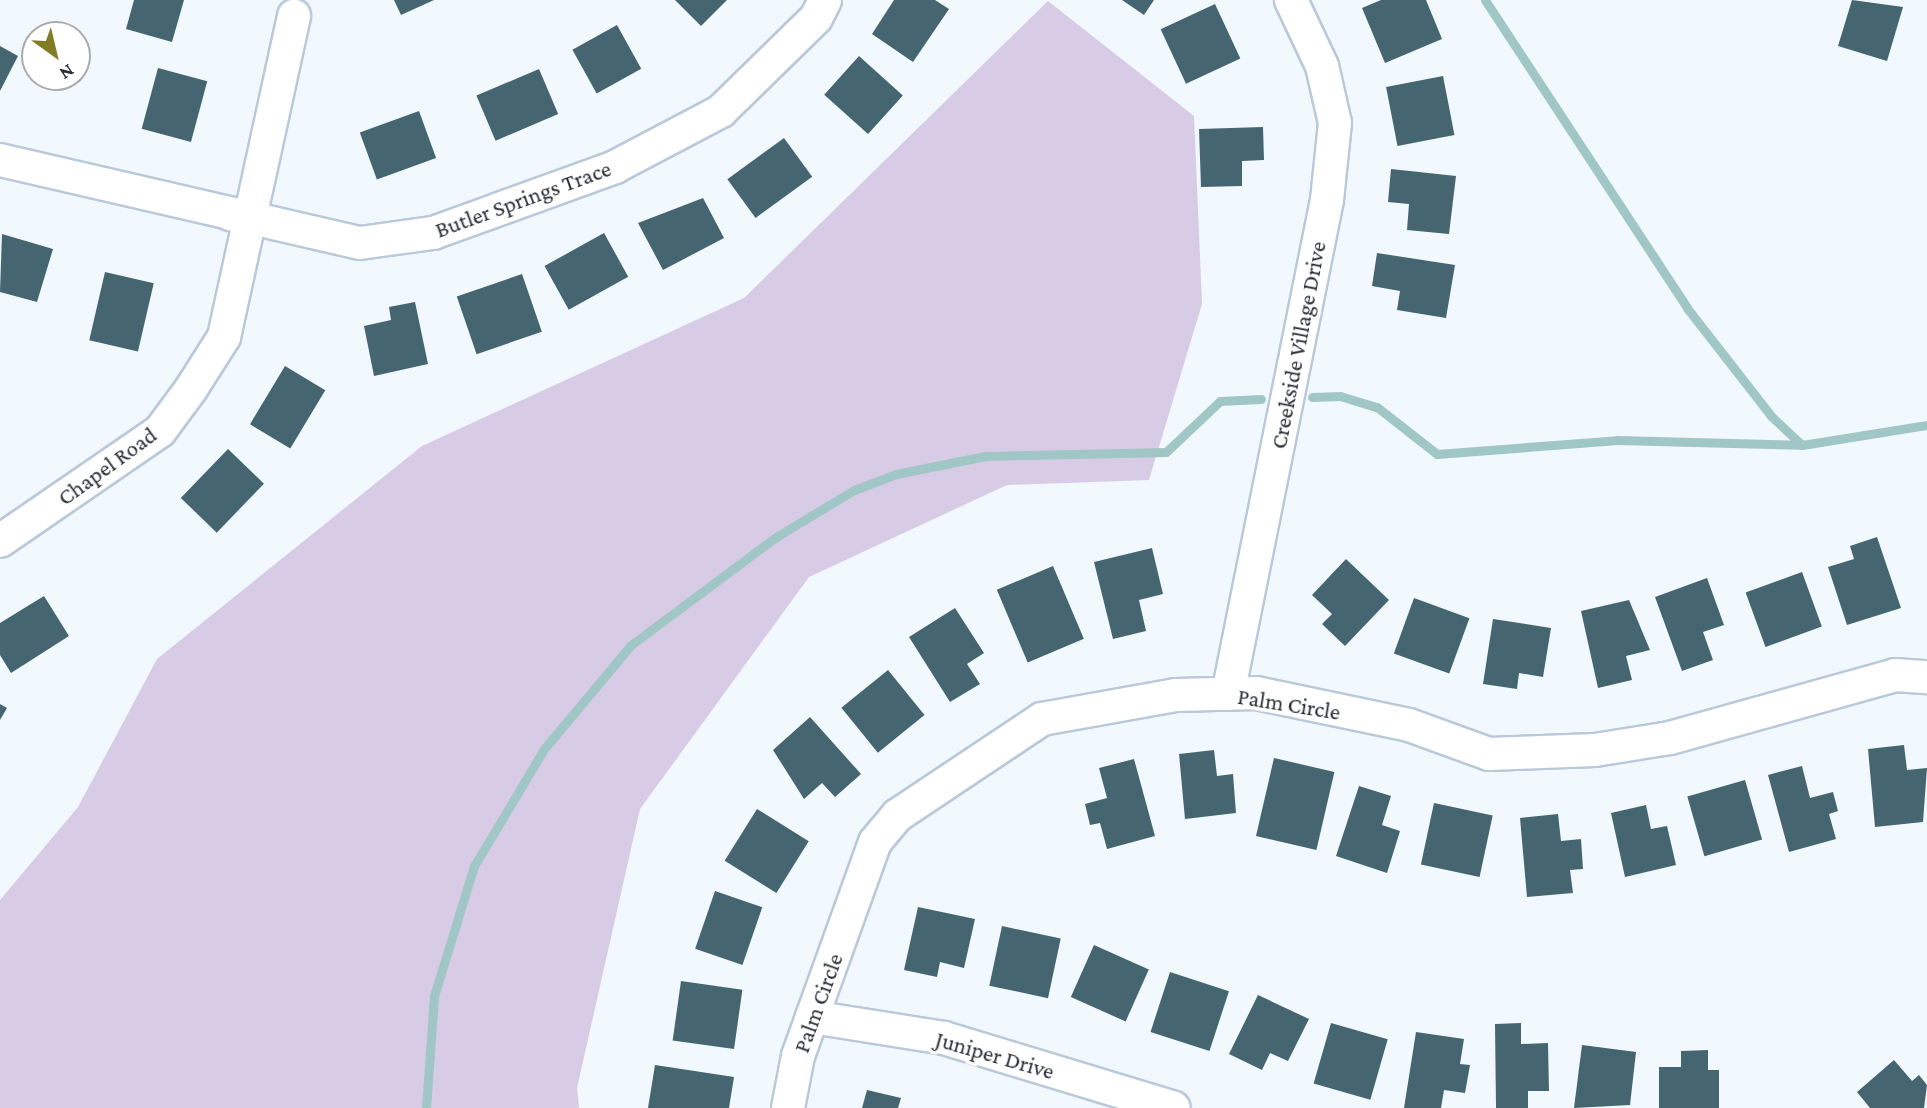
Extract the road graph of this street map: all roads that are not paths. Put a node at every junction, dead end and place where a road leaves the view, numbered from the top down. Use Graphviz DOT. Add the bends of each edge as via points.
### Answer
graph roads {
  1 [pos="825,0"];
  2 [pos="1291,0"];
  3 [pos="294,16"];
  4 [pos="0,160"];
  5 [pos="0,168"];
  6 [pos="250,218"];
  7 [pos="0,541"];
  8 [pos="1927,677"];
  9 [pos="1228,694"];
  10 [pos="812,1017"];
  11 [pos="789,1108"];
  12 [pos="1174,1108"];
  1 -- 6 [label="street, Butler Springs Trace" via="816,18 721,111 615,167 433,233 360,243"];
  2 -- 9 [label="street, Creekside Village Drive" via="1322,66 1335,123 1326,200"];
  3 -- 6 [label="street, Chapel Road"];
  4 -- 6 [label="street, Butler Springs Trace"];
  5 -- 6 [label="street"];
  6 -- 7 [label="street, Chapel Road" via="224,337 160,431"];
  8 -- 9 [label="street, Palm Circle" via="1895,674 1670,738 1595,750 1489,754 1409,725 1256,694"];
  9 -- 10 [label="street, Palm Circle" via="1176,695 1042,719 898,815 876,842"];
  10 -- 11 [label="street, Palm Circle"];
  10 -- 12 [label="street, Juniper Drive" via="944,1038"];
}
